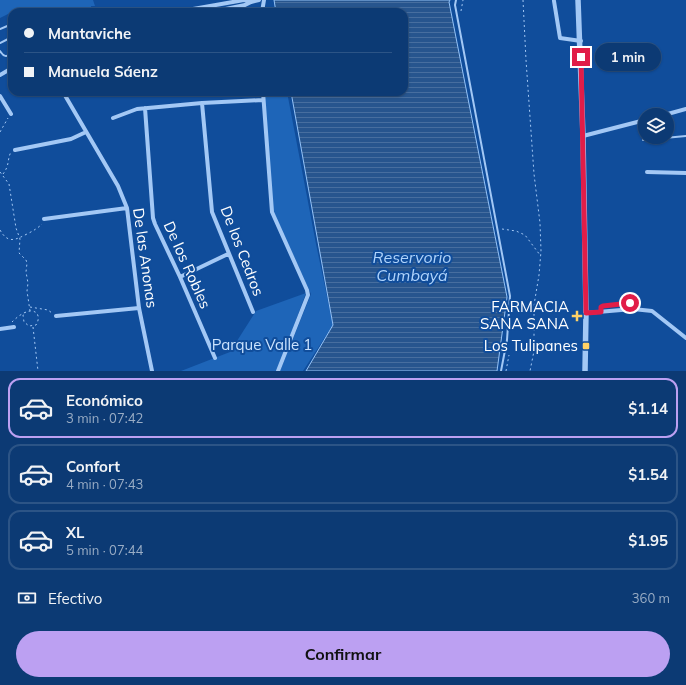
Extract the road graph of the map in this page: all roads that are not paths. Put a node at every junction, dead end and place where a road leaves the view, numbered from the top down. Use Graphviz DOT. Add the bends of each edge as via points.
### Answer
graph roads {
  1 [pos="259,0"];
  2 [pos="456,0"];
  3 [pos="578,0"];
  4 [pos="554,1"];
  5 [pos="251,2"];
  6 [pos="199,8"];
  7 [pos="234,8"];
  8 [pos="581,41"];
  9 [pos="0,51"];
  10 [pos="8,56"];
  11 [pos="0,96"];
  12 [pos="65,96"];
  13 [pos="263,96"];
  14 [pos="263,100"];
  15 [pos="202,103"];
  16 [pos="145,108"];
  17 [pos="686,109"];
  18 [pos="674,112"];
  19 [pos="11,114"];
  20 [pos="113,118"];
  21 [pos="638,122"];
  22 [pos="86,132"];
  23 [pos="583,136"];
  24 [pos="686,136"];
  25 [pos="674,137"];
  26 [pos="15,150"];
  27 [pos="647,172"];
  28 [pos="686,173"];
  29 [pos="127,208"];
  30 [pos="44,219"];
  31 [pos="228,254"];
  32 [pos="180,277"];
  33 [pos="139,308"];
  34 [pos="253,312"];
  35 [pos="586,313"];
  36 [pos="56,316"];
  37 [pos="14,327"];
  38 [pos="0,329"];
  39 [pos="686,338"];
  40 [pos="215,358"];
  41 [pos="152,371"];
  42 [pos="278,371"];
  43 [pos="501,371"];
  44 [pos="586,371"];
  1 -- 5 [label="street"];
  2 -- 43 [label="lane" via="454,6 510,296 507,340"];
  3 -- 8 [label="street"];
  4 -- 8 [label="street" via="560,38"];
  5 -- 6 [label="street" via="244,0"];
  5 -- 7 [label="street"];
  8 -- 23 [label="street"];
  9 -- 10 [label="lane" via="4,56"];
  11 -- 19 [label="street"];
  12 -- 22 [label="street, De las Anonas"];
  13 -- 14 [label="street"];
  14 -- 15 [label="street"];
  14 -- 42 [label="street" via="272,212 308,290"];
  15 -- 16 [label="street"];
  15 -- 31 [label="street, De los Cedros" via="212,212"];
  16 -- 20 [label="street"];
  16 -- 32 [label="street, De los Robles" via="153,218"];
  17 -- 18 [label="street"];
  21 -- 23 [label="street"];
  22 -- 26 [label="street" via="72,139"];
  22 -- 29 [label="street, De las Anonas" via="118,186"];
  23 -- 35 [label="street"];
  24 -- 25 [label="lane"];
  27 -- 28 [label="street"];
  29 -- 30 [label="street"];
  29 -- 33 [label="street, De las Anonas"];
  31 -- 32 [label="street"];
  31 -- 34 [label="street, De los Cedros"];
  32 -- 40 [label="street, De los Robles"];
  33 -- 36 [label="street"];
  33 -- 41 [label="street, De las Anonas"];
  35 -- 39 [label="street" via="633,309 652,311"];
  35 -- 44 [label="street"];
  37 -- 38 [label="street"];
}
